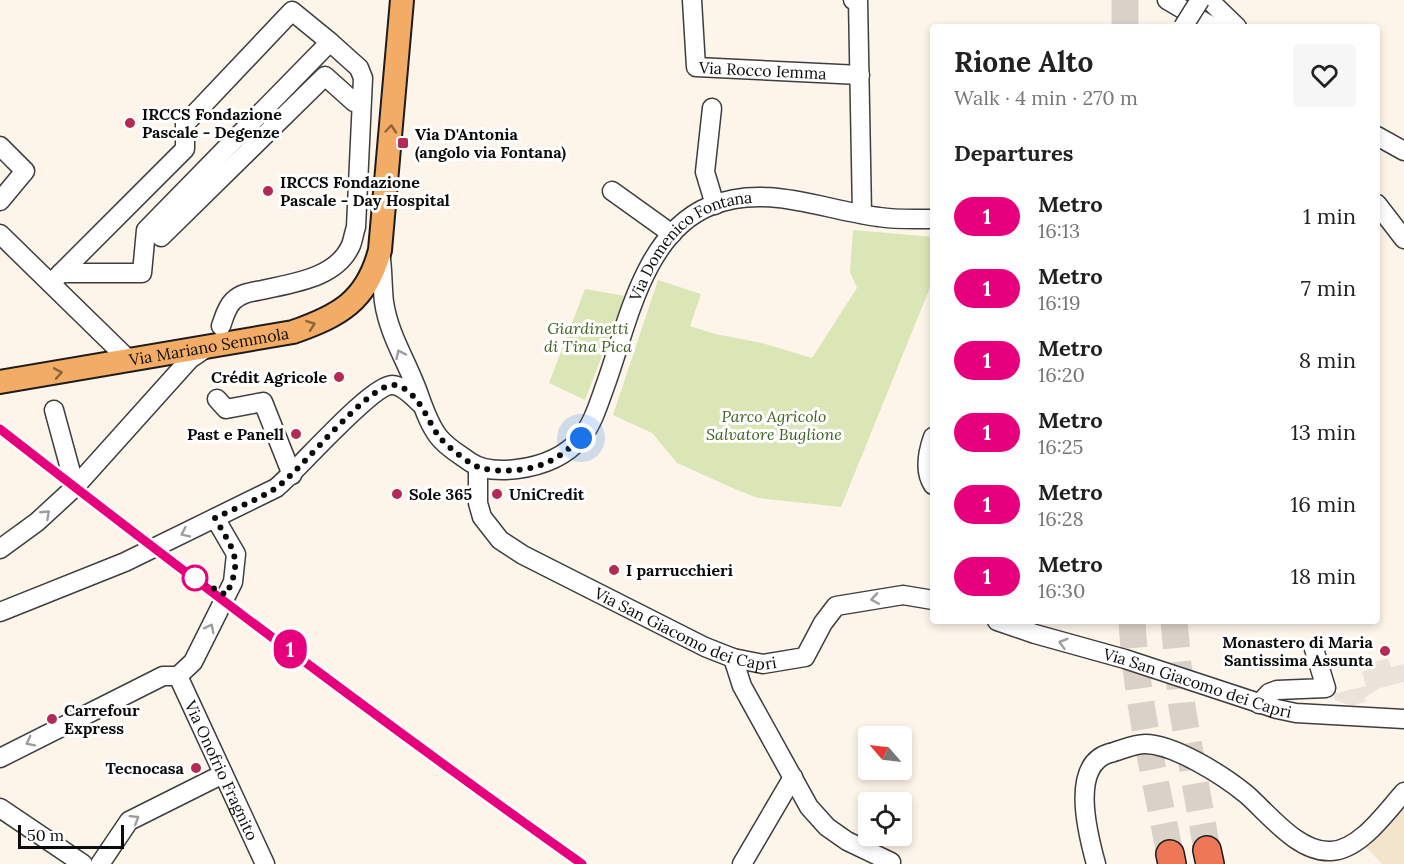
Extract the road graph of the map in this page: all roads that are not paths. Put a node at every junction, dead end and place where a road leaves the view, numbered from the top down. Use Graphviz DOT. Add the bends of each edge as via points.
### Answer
graph roads {
  1 [pos="402,0"];
  2 [pos="692,0"];
  3 [pos="853,0"];
  4 [pos="1167,0"];
  5 [pos="1200,0"];
  6 [pos="1209,0"];
  7 [pos="1185,24"];
  8 [pos="1208,24"];
  9 [pos="1235,24"];
  10 [pos="330,42"];
  11 [pos="860,75"];
  12 [pos="361,104"];
  13 [pos="712,108"];
  14 [pos="1380,138"];
  15 [pos="0,146"];
  16 [pos="1404,151"];
  17 [pos="612,191"];
  18 [pos="0,201"];
  19 [pos="715,205"];
  20 [pos="1380,208"];
  21 [pos="862,214"];
  22 [pos="930,219"];
  23 [pos="0,234"];
  24 [pos="672,234"];
  25 [pos="161,237"];
  26 [pos="1404,239"];
  27 [pos="380,250"];
  28 [pos="56,278"];
  29 [pos="215,336"];
  30 [pos="129,360"];
  31 [pos="0,382"];
  32 [pos="217,399"];
  33 [pos="422,405"];
  34 [pos="54,410"];
  35 [pos="930,444"];
  36 [pos="478,468"];
  37 [pos="292,475"];
  38 [pos="930,480"];
  39 [pos="75,487"];
  40 [pos="215,518"];
  41 [pos="0,549"];
  42 [pos="930,600"];
  43 [pos="0,612"];
  44 [pos="1027,626"];
  45 [pos="1314,649"];
  46 [pos="733,658"];
  47 [pos="178,676"];
  48 [pos="1259,704"];
  49 [pos="1404,719"];
  50 [pos="0,758"];
  51 [pos="223,774"];
  52 [pos="793,777"];
  53 [pos="1404,792"];
  54 [pos="0,808"];
  55 [pos="892,863"];
  56 [pos="83,864"];
  57 [pos="100,864"];
  58 [pos="265,864"];
  59 [pos="742,864"];
  60 [pos="1096,864"];
  27 -- 1 [label="main road, Via Mariano Semmola, one-way"];
  2 -- 11 [label="street, Via Rocco Iemma" via="696,67"];
  3 -- 11 [label="street" via="858,0"];
  4 -- 8 [label="street"];
  5 -- 7 [label="street, bridge"];
  6 -- 9 [label="street"];
  10 -- 12 [label="street" via="359,68 363,78"];
  10 -- 28 [label="street" via="146,230 142,273"];
  10 -- 28 [label="street" via="292,11 185,124 185,149"];
  11 -- 21 [label="street"];
  12 -- 25 [label="street" via="325,76"];
  12 -- 29 [label="street" via="356,227 344,257 324,273 302,281 242,294 227,309"];
  13 -- 19 [label="street" via="705,172"];
  14 -- 16 [label="street"];
  15 -- 18 [label="street" via="25,171"];
  17 -- 24 [label="street"];
  19 -- 21 [label="street, Via Domenico Fontana" via="739,198 781,197"];
  19 -- 24 [label="street, Via Domenico Fontana"];
  20 -- 26 [label="street"];
  21 -- 22 [label="street, Via Domenico Fontana"];
  23 -- 28 [label="street"];
  24 -- 36 [label="street, Via Domenico Fontana" via="641,282 594,416 581,438 551,461 534,467"];
  29 -- 27 [label="main road, Via Mariano Semmola, one-way" via="292,332 326,320 359,295 370,279"];
  33 -- 27 [label="street, one-way" via="393,336 384,302"];
  28 -- 30 [label="street"];
  29 -- 30 [label="main road, Via Mariano Semmola"];
  29 -- 39 [label="street"];
  31 -- 30 [label="main road, Via Mariano Semmola, one-way"];
  32 -- 37 [label="street" via="226,410 263,402"];
  33 -- 36 [label="street" via="445,444"];
  33 -- 37 [label="street" via="401,387 383,387 364,401"];
  34 -- 39 [label="street"];
  35 -- 38 [label="street"];
  36 -- 46 [label="street, Via San Giacomo dei Capri" via="482,517 500,540 608,599"];
  37 -- 40 [label="street" via="276,488"];
  41 -- 39 [label="street, one-way"];
  40 -- 43 [label="street, one-way" via="125,562"];
  47 -- 40 [label="street, one-way" via="193,662 233,582 236,554"];
  42 -- 46 [label="street, Via San Giacomo dei Capri, one-way" via="903,595 836,606 805,657 763,664"];
  48 -- 44 [label="street, Via San Giacomo dei Capri, one-way"];
  45 -- 48 [label="street" via="1326,688 1277,690"];
  46 -- 52 [label="street" via="742,686"];
  47 -- 50 [label="street, one-way" via="163,676"];
  47 -- 51 [label="street, Via Onofrio Fragnito"];
  48 -- 49 [label="street, Via San Giacomo dei Capri" via="1296,712"];
  57 -- 51 [label="street, one-way" via="129,821"];
  51 -- 58 [label="street, Via Onofrio Fragnito"];
  52 -- 55 [label="street" via="809,807 827,827"];
  52 -- 59 [label="street"];
  53 -- 60 [label="street" via="1367,832 1348,846 1331,851 1314,848 1289,835 1221,775 1164,746 1144,744 1105,754 1092,764 1085,798"];
  54 -- 56 [label="street"];
}
